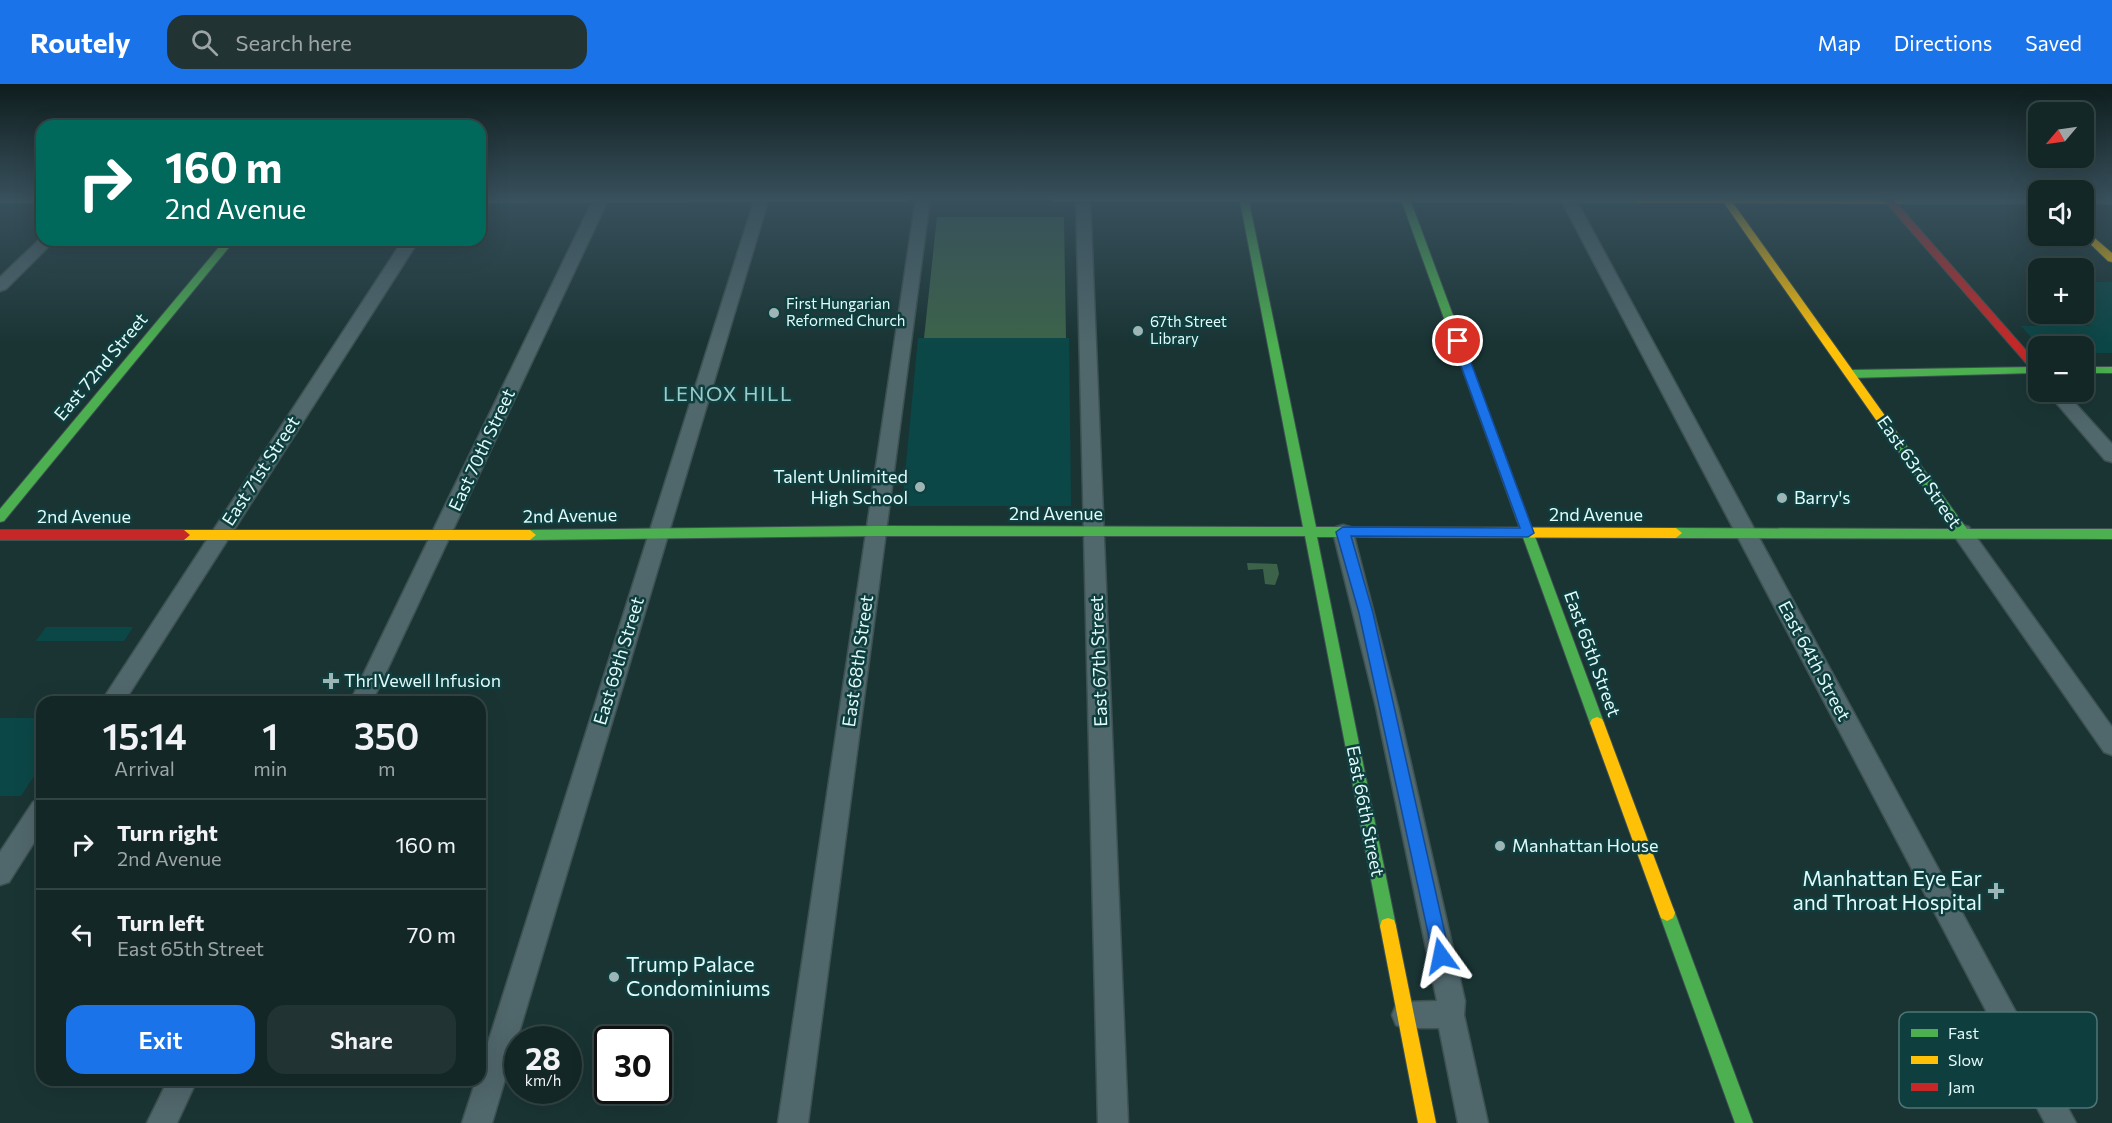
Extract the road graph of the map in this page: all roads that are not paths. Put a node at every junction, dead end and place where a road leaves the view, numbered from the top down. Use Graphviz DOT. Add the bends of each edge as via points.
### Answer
graph roads {
  1 [pos="40,246"];
  2 [pos="225,246"];
  3 [pos="407,246"];
  4 [pos="579,246"];
  5 [pos="747,246"];
  6 [pos="916,246"];
  7 [pos="1085,246"];
  8 [pos="1253,246"];
  9 [pos="1423,246"];
  10 [pos="1592,246"];
  11 [pos="1759,246"];
  12 [pos="1929,246"];
  13 [pos="2099,246"];
  14 [pos="2112,259"];
  15 [pos="0,286"];
  16 [pos="2028,359"];
  17 [pos="2028,370"];
  18 [pos="2094,370"];
  19 [pos="2112,370"];
  20 [pos="1850,374"];
  21 [pos="2065,402"];
  22 [pos="2112,456"];
  23 [pos="0,518"];
  24 [pos="876,531"];
  25 [pos="1094,532"];
  26 [pos="1310,532"];
  27 [pos="1343,532"];
  28 [pos="1745,532"];
  29 [pos="1962,532"];
  30 [pos="659,533"];
  31 [pos="1528,533"];
  32 [pos="2112,534"];
  33 [pos="0,535"];
  34 [pos="219,535"];
  35 [pos="441,535"];
  36 [pos="1325,607"];
  37 [pos="1364,607"];
  38 [pos="116,696"];
  39 [pos="364,696"];
  40 [pos="2112,746"];
  41 [pos="36,818"];
  42 [pos="0,874"];
  43 [pos="2002,1012"];
  44 [pos="1406,1015"];
  45 [pos="1450,1015"];
  46 [pos="180,1086"];
  47 [pos="2053,1108"];
  48 [pos="162,1123"];
  49 [pos="477,1123"];
  50 [pos="793,1123"];
  51 [pos="1113,1123"];
  52 [pos="1427,1123"];
  53 [pos="1473,1123"];
  54 [pos="1744,1123"];
  55 [pos="2061,1123"];
  1 -- 15 [label="street"];
  2 -- 23 [label="main road, East 72nd Street"];
  3 -- 34 [label="street, East 71st Street"];
  4 -- 35 [label="street, East 70th Street"];
  5 -- 30 [label="street, East 69th Street"];
  6 -- 24 [label="street, East 68th Street"];
  7 -- 25 [label="street, East 67th Street"];
  8 -- 26 [label="main road, East 66th Street"];
  9 -- 31 [label="main road, East 65th Street"];
  10 -- 28 [label="street, East 64th Street"];
  11 -- 20 [label="main road, East 63rd Street"];
  12 -- 16 [label="main road"];
  13 -- 14 [label="main road"];
  17 -- 20 [label="main road"];
  18 -- 19 [label="main road"];
  20 -- 29 [label="main road, East 63rd Street"];
  21 -- 22 [label="street"];
  24 -- 25 [label="main road, 2nd Avenue"];
  24 -- 30 [label="main road, 2nd Avenue"];
  24 -- 50 [label="street, East 68th Street"];
  25 -- 26 [label="main road, 2nd Avenue"];
  25 -- 51 [label="street, East 67th Street"];
  26 -- 27 [label="main road, 2nd Avenue"];
  26 -- 36 [label="main road, East 66th Street"];
  27 -- 31 [label="main road, 2nd Avenue"];
  27 -- 37 [label="street"];
  28 -- 29 [label="main road, 2nd Avenue"];
  28 -- 31 [label="main road, 2nd Avenue"];
  28 -- 43 [label="street, East 64th Street"];
  29 -- 32 [label="main road, 2nd Avenue"];
  29 -- 40 [label="street, East 63rd Street"];
  30 -- 35 [label="main road, 2nd Avenue"];
  30 -- 49 [label="street, East 69th Street"];
  31 -- 54 [label="main road, East 65th Street"];
  33 -- 34 [label="main road, 2nd Avenue"];
  34 -- 35 [label="main road, 2nd Avenue"];
  34 -- 38 [label="street, East 71st Street"];
  35 -- 39 [label="street, East 70th Street"];
  36 -- 37 [label="street"];
  36 -- 44 [label="main road, East 66th Street"];
  37 -- 45 [label="street" via="1451,1001"];
  41 -- 42 [label="street"];
  44 -- 45 [label="street"];
  44 -- 52 [label="main road, East 66th Street"];
  45 -- 53 [label="street"];
  46 -- 48 [label="street"];
  47 -- 55 [label="street, East 64th Street"];
}
